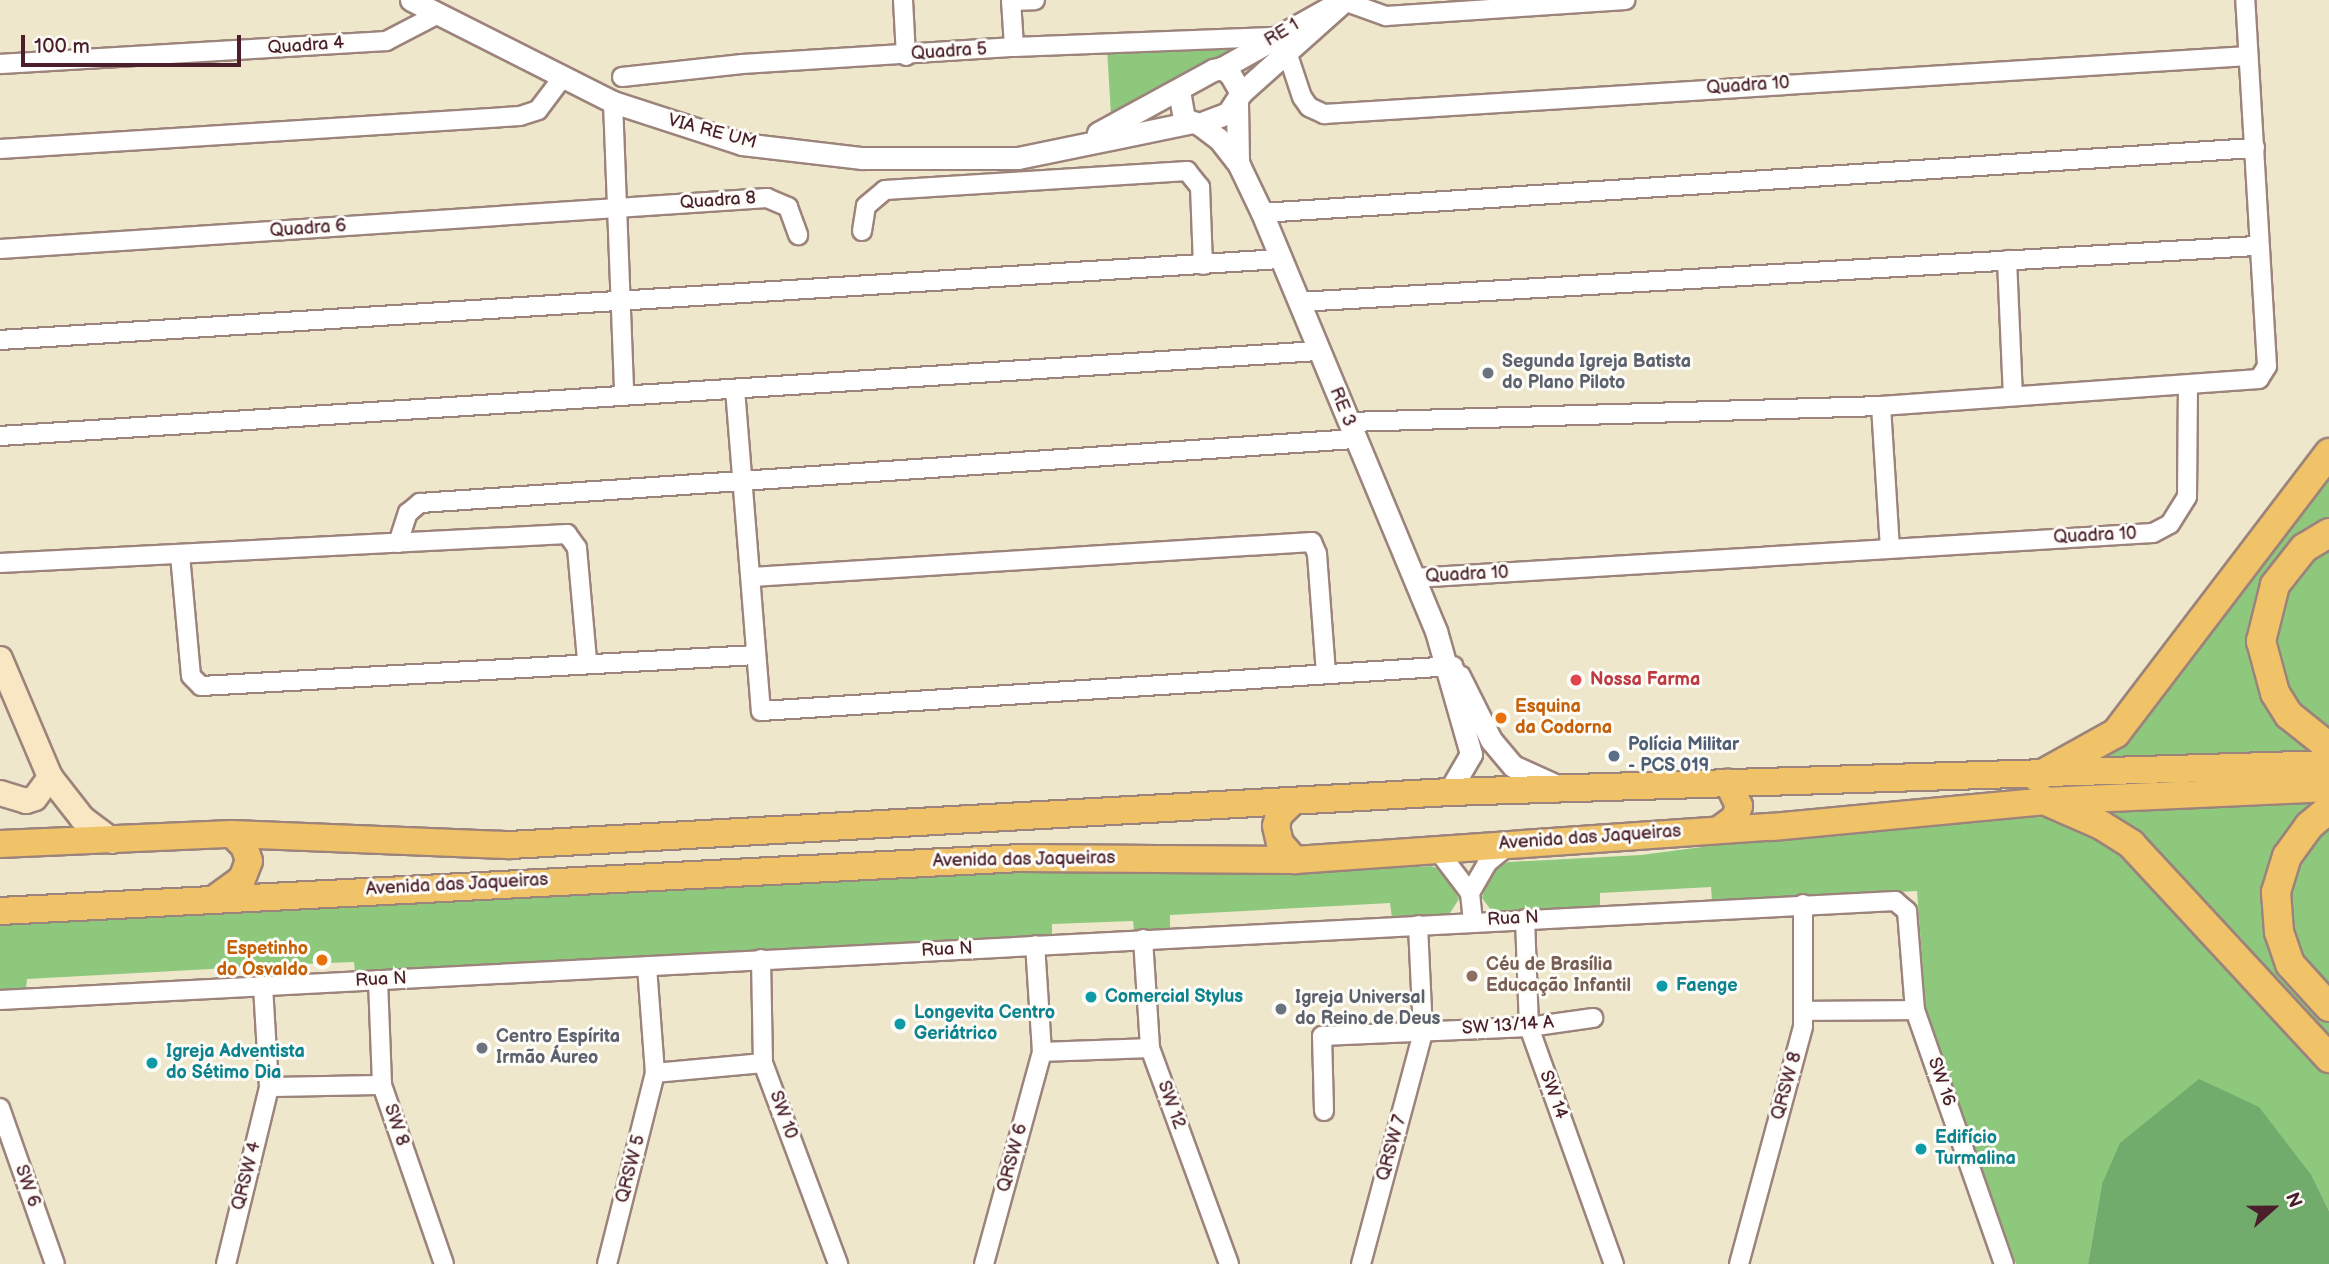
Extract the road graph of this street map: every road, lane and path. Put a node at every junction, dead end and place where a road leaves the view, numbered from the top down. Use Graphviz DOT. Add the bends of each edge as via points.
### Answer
graph roads {
  1 [pos="411,0"];
  2 [pos="903,0"];
  3 [pos="1035,0"];
  4 [pos="1344,0"];
  5 [pos="1625,0"];
  6 [pos="2245,0"];
  7 [pos="1011,1"];
  8 [pos="438,14"];
  9 [pos="1283,44"];
  10 [pos="1014,47"];
  11 [pos="906,56"];
  12 [pos="2248,56"];
  13 [pos="0,65"];
  14 [pos="1222,68"];
  15 [pos="622,77"];
  16 [pos="561,79"];
  17 [pos="1179,90"];
  18 [pos="1239,98"];
  19 [pos="613,102"];
  20 [pos="1194,123"];
  21 [pos="1079,143"];
  22 [pos="2255,148"];
  23 [pos="0,149"];
  24 [pos="1239,165"];
  25 [pos="616,209"];
  26 [pos="1262,213"];
  27 [pos="862,231"];
  28 [pos="797,235"];
  29 [pos="2257,246"];
  30 [pos="0,249"];
  31 [pos="1281,259"];
  32 [pos="2007,260"];
  33 [pos="1203,265"];
  34 [pos="623,298"];
  35 [pos="1299,302"];
  36 [pos="0,340"];
  37 [pos="1319,351"];
  38 [pos="2188,386"];
  39 [pos="736,389"];
  40 [pos="624,393"];
  41 [pos="2013,395"];
  42 [pos="1881,406"];
  43 [pos="1352,431"];
  44 [pos="0,436"];
  45 [pos="2329,453"];
  46 [pos="744,482"];
  47 [pos="2329,534"];
  48 [pos="398,543"];
  49 [pos="1890,548"];
  50 [pos="180,555"];
  51 [pos="0,563"];
  52 [pos="752,577"];
  53 [pos="1414,578"];
  54 [pos="755,655"];
  55 [pos="0,659"];
  56 [pos="587,661"];
  57 [pos="1447,661"];
  58 [pos="1326,674"];
  59 [pos="2329,747"];
  60 [pos="2329,764"];
  61 [pos="50,777"];
  62 [pos="1728,782"];
  63 [pos="2329,788"];
  64 [pos="2042,789"];
  65 [pos="1568,790"];
  66 [pos="0,793"];
  67 [pos="1449,793"];
  68 [pos="1289,805"];
  69 [pos="2329,809"];
  70 [pos="1720,829"];
  71 [pos="232,834"];
  72 [pos="113,841"];
  73 [pos="0,844"];
  74 [pos="1509,845"];
  75 [pos="1436,848"];
  76 [pos="1295,860"];
  77 [pos="1470,893"];
  78 [pos="217,897"];
  79 [pos="1895,901"];
  80 [pos="1803,904"];
  81 [pos="0,911"];
  82 [pos="1525,919"];
  83 [pos="1473,922"];
  84 [pos="1418,925"];
  85 [pos="1143,939"];
  86 [pos="1035,945"];
  87 [pos="761,960"];
  88 [pos="647,966"];
  89 [pos="378,980"];
  90 [pos="263,986"];
  91 [pos="0,1000"];
  92 [pos="2329,1007"];
  93 [pos="1916,1010"];
  94 [pos="1804,1011"];
  95 [pos="1593,1018"];
  96 [pos="1529,1027"];
  97 [pos="1423,1032"];
  98 [pos="1150,1048"];
  99 [pos="1042,1052"];
  100 [pos="2329,1058"];
  101 [pos="762,1063"];
  102 [pos="655,1073"];
  103 [pos="382,1085"];
  104 [pos="269,1087"];
  105 [pos="0,1108"];
  106 [pos="1324,1111"];
  107 [pos="55,1264"];
  108 [pos="226,1264"];
  109 [pos="444,1264"];
  110 [pos="607,1264"];
  111 [pos="838,1264"];
  112 [pos="984,1264"];
  113 [pos="1229,1264"];
  114 [pos="1361,1264"];
  115 [pos="1614,1264"];
  116 [pos="1739,1264"];
  117 [pos="2004,1264"];
  1 -- 8 [label="street, VIA RE UM"];
  2 -- 11 [label="street"];
  3 -- 7 [label="street"];
  4 -- 5 [label="street" via="1386,16"];
  4 -- 9 [label="street, RE 1"];
  6 -- 12 [label="street"];
  7 -- 10 [label="street"];
  8 -- 13 [label="street, Quadra 4" via="386,41"];
  8 -- 16 [label="street, VIA RE UM"];
  9 -- 10 [label="street, Quadra 5"];
  9 -- 12 [label="street, Quadra 10" via="1302,97 1309,107 1324,114"];
  9 -- 14 [label="street, RE 1"];
  9 -- 18 [label="street, RE 1"];
  10 -- 11 [label="street, Quadra 5"];
  11 -- 15 [label="street, Quadra 5" via="742,64"];
  12 -- 22 [label="street"];
  14 -- 17 [label="street"];
  14 -- 18 [label="street" via="1237,80"];
  16 -- 19 [label="street, VIA RE UM"];
  16 -- 23 [label="street" via="538,110 520,116"];
  17 -- 20 [label="street" via="1180,111"];
  17 -- 21 [label="street, VIA RE UM"];
  18 -- 20 [label="street" via="1228,113"];
  18 -- 24 [label="street, RE 3"];
  19 -- 21 [label="street, VIA RE UM" via="742,144 862,158 1018,158"];
  19 -- 25 [label="street"];
  20 -- 21 [label="street, VIA RE UM"];
  20 -- 24 [label="street, RE 3" via="1219,139"];
  22 -- 26 [label="street"];
  22 -- 29 [label="street"];
  24 -- 26 [label="street, RE 3"];
  25 -- 28 [label="street, Quadra 8" via="767,198 788,207"];
  25 -- 30 [label="street, Quadra 6"];
  25 -- 34 [label="street"];
  26 -- 31 [label="street, RE 3"];
  27 -- 33 [label="street" via="866,206 885,190 1187,171 1200,187"];
  29 -- 32 [label="street"];
  29 -- 38 [label="street" via="2264,373 2250,383"];
  31 -- 33 [label="street"];
  31 -- 35 [label="street, RE 3"];
  32 -- 35 [label="street"];
  32 -- 41 [label="street"];
  33 -- 34 [label="street"];
  34 -- 36 [label="street"];
  34 -- 40 [label="street"];
  35 -- 37 [label="street, RE 3"];
  37 -- 39 [label="street"];
  37 -- 43 [label="street, RE 3"];
  38 -- 41 [label="street"];
  38 -- 49 [label="street, Quadra 10" via="2190,488 2182,509 2160,530"];
  39 -- 40 [label="street"];
  39 -- 46 [label="street"];
  40 -- 44 [label="street"];
  41 -- 42 [label="street"];
  42 -- 43 [label="street"];
  42 -- 49 [label="street"];
  43 -- 46 [label="street"];
  43 -- 53 [label="street, RE 3"];
  45 -- 64 [label="highway" via="2116,733"];
  46 -- 48 [label="street" via="420,503 408,513"];
  46 -- 52 [label="street"];
  47 -- 59 [label="highway" via="2304,548 2275,585 2261,641 2282,704"];
  48 -- 50 [label="street"];
  48 -- 56 [label="street" via="567,534 577,548"];
  49 -- 53 [label="street, Quadra 10"];
  50 -- 51 [label="street"];
  50 -- 56 [label="street" via="191,676 201,685"];
  52 -- 54 [label="street"];
  52 -- 58 [label="street" via="1312,542 1317,554"];
  53 -- 57 [label="street, RE 3"];
  54 -- 56 [label="street"];
  54 -- 58 [label="street" via="761,711"];
  55 -- 61 [label="main road"];
  57 -- 58 [label="street"];
  57 -- 65 [label="street, RE 3" via="1491,740 1513,766"];
  57 -- 67 [label="street, RE 3" via="1471,754"];
  60 -- 64 [label="main road"];
  61 -- 66 [label="main road" via="35,798 26,801"];
  61 -- 72 [label="main road" via="82,818"];
  62 -- 64 [label="main road, Avenida das Jaqueiras"];
  62 -- 65 [label="main road, Avenida das Jaqueiras"];
  62 -- 70 [label="main road" via="1739,806 1735,818"];
  63 -- 64 [label="main road"];
  64 -- 70 [label="main road, Avenida das Jaqueiras"];
  64 -- 100 [label="highway" via="2131,844"];
  65 -- 67 [label="main road, Avenida das Jaqueiras"];
  67 -- 68 [label="main road, Avenida das Jaqueiras"];
  68 -- 71 [label="main road, Avenida das Jaqueiras" via="510,845"];
  68 -- 76 [label="main road" via="1276,826 1280,843"];
  69 -- 92 [label="highway" via="2309,826 2287,856 2276,892 2279,932 2290,964"];
  70 -- 74 [label="main road, Avenida das Jaqueiras"];
  71 -- 72 [label="main road, Avenida das Jaqueiras"];
  71 -- 78 [label="main road" via="244,846 249,861 242,879"];
  72 -- 73 [label="main road, Avenida das Jaqueiras"];
  74 -- 75 [label="main road, Avenida das Jaqueiras"];
  74 -- 77 [label="street" via="1487,863"];
  75 -- 76 [label="main road, Avenida das Jaqueiras"];
  75 -- 77 [label="street"];
  76 -- 78 [label="main road, Avenida das Jaqueiras" via="1022,858"];
  77 -- 83 [label="street"];
  78 -- 81 [label="main road, Avenida das Jaqueiras"];
  79 -- 80 [label="street, Rua N"];
  79 -- 93 [label="street, SW 16" via="1907,911"];
  80 -- 82 [label="street, Rua N"];
  80 -- 94 [label="street, QRSW 8"];
  82 -- 83 [label="street, Rua N"];
  82 -- 96 [label="street, SW 14"];
  83 -- 84 [label="street, Rua N"];
  84 -- 85 [label="street, Rua N"];
  84 -- 97 [label="street, QRSW 7"];
  85 -- 86 [label="street, Rua N"];
  85 -- 98 [label="street, SW 12"];
  86 -- 87 [label="street, Rua N"];
  86 -- 99 [label="street, QRSW 6"];
  87 -- 88 [label="street, Rua N"];
  87 -- 101 [label="street, SW 10"];
  88 -- 89 [label="street, Rua N"];
  88 -- 102 [label="street, QRSW 5"];
  89 -- 90 [label="street, Rua N"];
  89 -- 103 [label="street, SW 8"];
  90 -- 91 [label="street, Rua N"];
  90 -- 104 [label="street, QRSW 4"];
  93 -- 94 [label="street"];
  93 -- 117 [label="street, SW 16"];
  94 -- 116 [label="street, QRSW 8"];
  95 -- 96 [label="street, SW 13/14 A"];
  96 -- 97 [label="street, SW 13/14 A"];
  96 -- 115 [label="street, SW 14"];
  97 -- 106 [label="street, SW 13/14 A" via="1322,1037"];
  97 -- 114 [label="street, QRSW 7"];
  98 -- 99 [label="street"];
  98 -- 113 [label="street, SW 12"];
  99 -- 112 [label="street, QRSW 6"];
  101 -- 102 [label="street"];
  101 -- 111 [label="street, SW 10"];
  102 -- 110 [label="street, QRSW 5"];
  103 -- 104 [label="street"];
  103 -- 109 [label="street, SW 8"];
  104 -- 108 [label="street, QRSW 4"];
  105 -- 107 [label="street, SW 6"];
}
